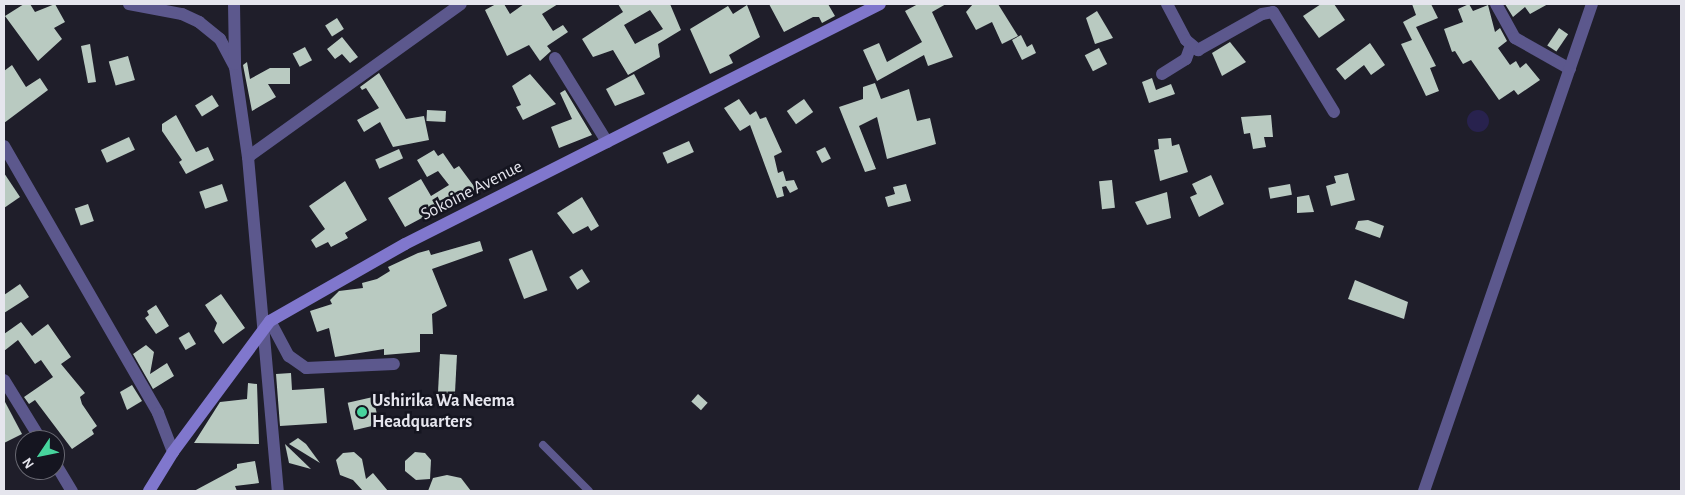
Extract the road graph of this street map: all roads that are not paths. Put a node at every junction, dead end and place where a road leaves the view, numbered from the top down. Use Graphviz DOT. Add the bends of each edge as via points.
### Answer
graph roads {
  1 [pos="129,4"];
  2 [pos="234,4"];
  3 [pos="461,4"];
  4 [pos="880,4"];
  5 [pos="1166,4"];
  6 [pos="1496,4"];
  7 [pos="1592,4"];
  8 [pos="1191,45"];
  9 [pos="555,58"];
  10 [pos="235,67"];
  11 [pos="1570,70"];
  12 [pos="1162,74"];
  13 [pos="1334,112"];
  14 [pos="607,142"];
  15 [pos="4,146"];
  16 [pos="248,157"];
  17 [pos="270,320"];
  18 [pos="263,334"];
  19 [pos="394,364"];
  20 [pos="4,380"];
  21 [pos="35,430"];
  22 [pos="543,445"];
  23 [pos="173,452"];
  24 [pos="65,479"];
  25 [pos="72,491"];
  26 [pos="149,491"];
  27 [pos="278,491"];
  28 [pos="589,491"];
  29 [pos="1424,491"];
  1 -- 10 [label="street" via="182,14 199,22 220,40"];
  2 -- 10 [label="street"];
  3 -- 16 [label="street"];
  4 -- 14 [label="street, Sokoine Avenue"];
  5 -- 8 [label="street"];
  6 -- 11 [label="street" via="1515,38"];
  7 -- 11 [label="street"];
  8 -- 12 [label="street" via="1186,59"];
  8 -- 13 [label="street" via="1203,50 1246,22 1272,12"];
  9 -- 14 [label="street"];
  10 -- 16 [label="street"];
  11 -- 29 [label="street"];
  14 -- 17 [label="street, Sokoine Avenue" via="405,244"];
  15 -- 23 [label="street" via="158,413"];
  16 -- 18 [label="street"];
  17 -- 18 [label="street"];
  17 -- 19 [label="street" via="289,356 306,368"];
  18 -- 23 [label="street"];
  18 -- 27 [label="street"];
  20 -- 21 [label="street"];
  22 -- 28 [label="lane"];
  23 -- 26 [label="street"];
  24 -- 25 [label="street"];
}
